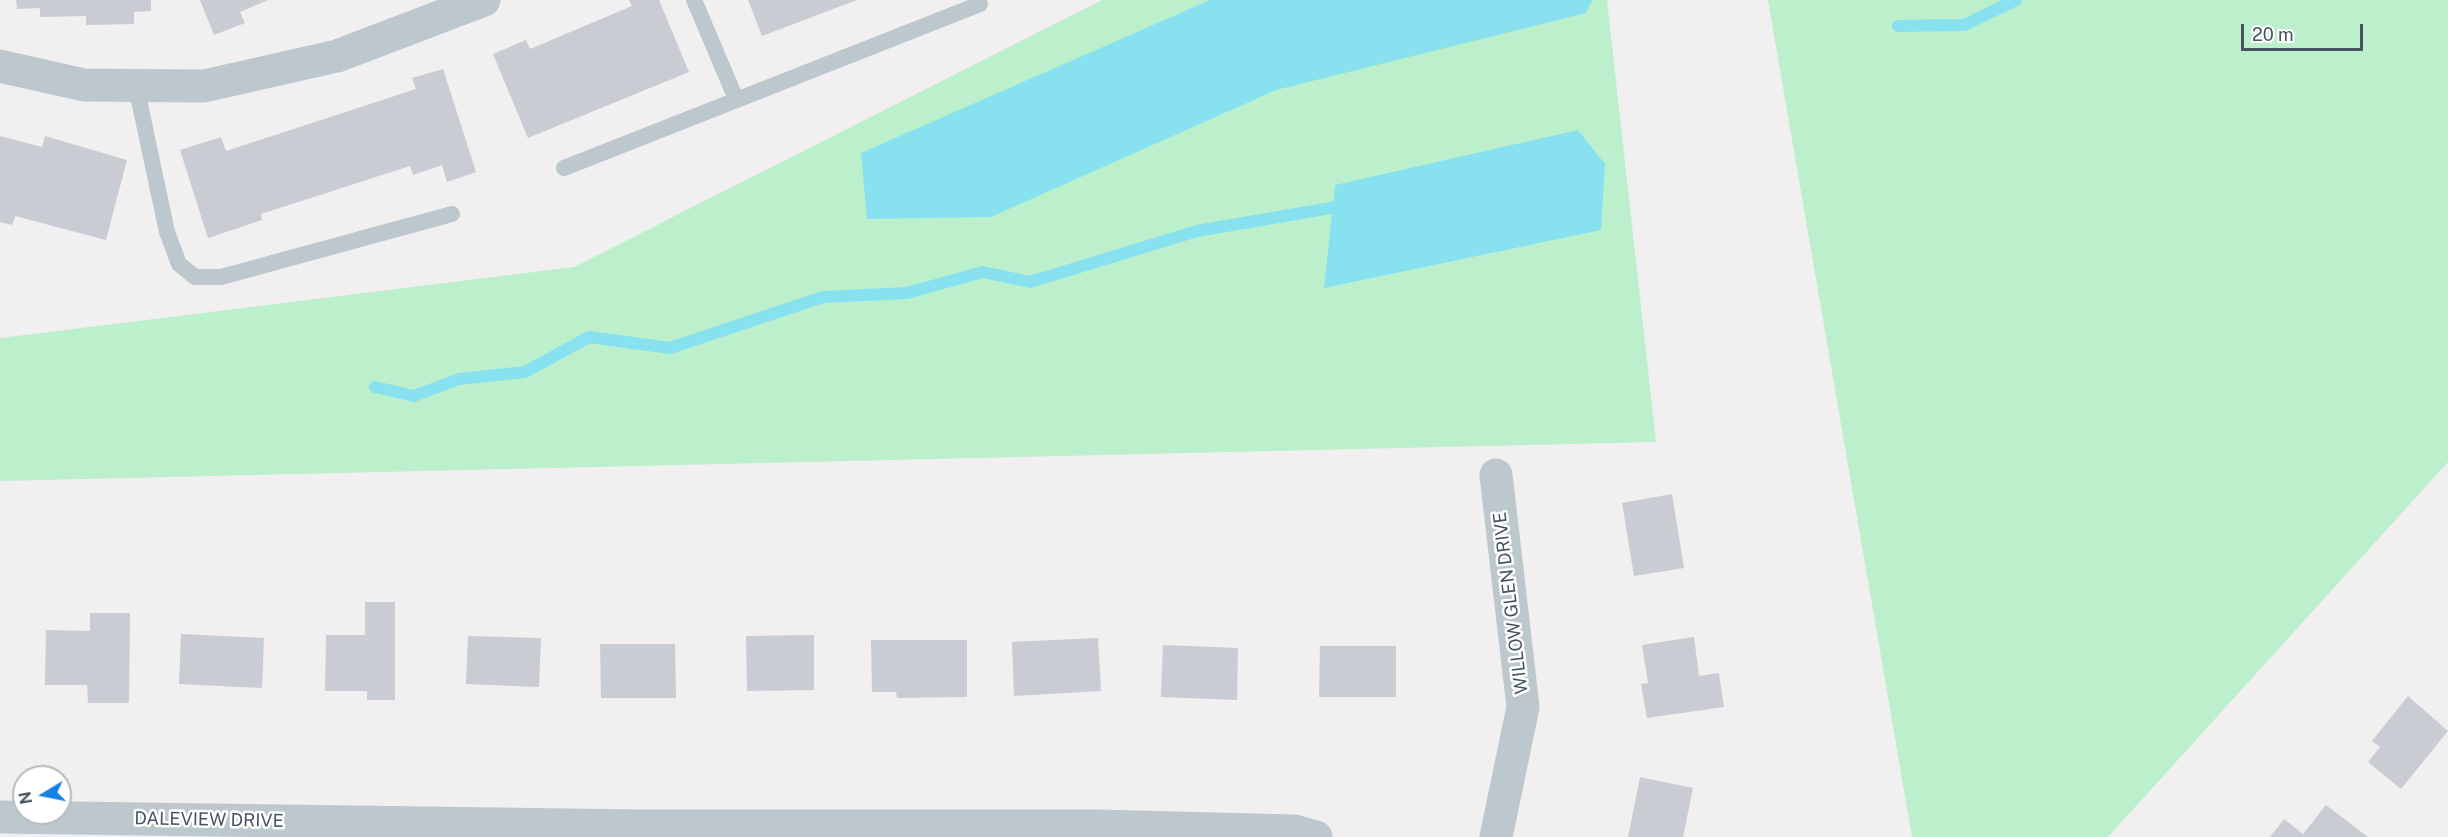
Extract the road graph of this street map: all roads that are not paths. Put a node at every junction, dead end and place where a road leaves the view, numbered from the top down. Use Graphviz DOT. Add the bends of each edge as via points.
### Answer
graph roads {
  1 [pos="484,0"];
  2 [pos="694,0"];
  3 [pos="980,4"];
  4 [pos="0,66"];
  5 [pos="136,86"];
  6 [pos="736,99"];
  7 [pos="564,168"];
  8 [pos="452,214"];
  9 [pos="1496,475"];
  10 [pos="0,817"];
  11 [pos="1316,837"];
  12 [pos="1496,837"];
  1 -- 5 [label="street" via="337,56 204,86"];
  2 -- 6 [label="lane"];
  3 -- 6 [label="lane"];
  4 -- 5 [label="street" via="84,85"];
  5 -- 8 [label="lane" via="167,232 179,264 195,277 221,277"];
  6 -- 7 [label="lane"];
  9 -- 12 [label="street, WILLOW GLEN DRIVE" via="1523,707"];
  10 -- 11 [label="street, DALEVIEW DRIVE" via="640,826 1108,826 1295,831"];
}
